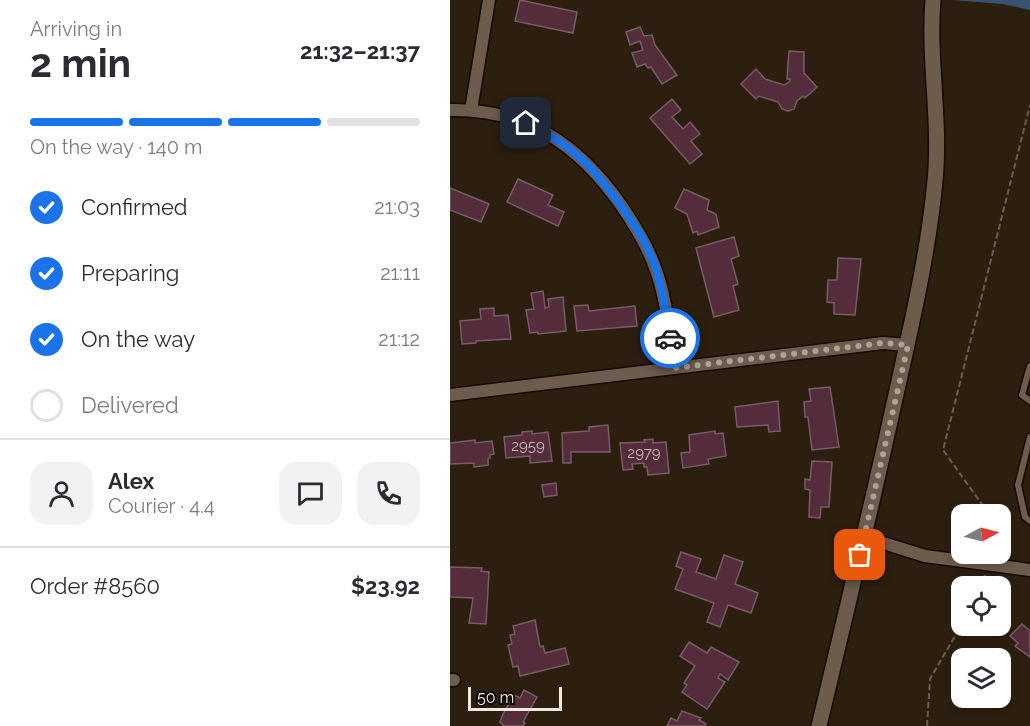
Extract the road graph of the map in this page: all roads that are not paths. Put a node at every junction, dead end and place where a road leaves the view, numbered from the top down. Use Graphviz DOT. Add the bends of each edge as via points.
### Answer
graph roads {
  1 [pos="489,0"];
  2 [pos="933,0"];
  3 [pos="450,110"];
  4 [pos="471,110"];
  5 [pos="908,345"];
  6 [pos="1030,366"];
  7 [pos="674,368"];
  8 [pos="450,394"];
  9 [pos="1030,401"];
  10 [pos="1030,436"];
  11 [pos="1030,521"];
  12 [pos="864,537"];
  13 [pos="1030,570"];
  14 [pos="819,726"];
  1 -- 4 [label="street"];
  2 -- 5 [label="street" via="930,30 936,180"];
  3 -- 4 [label="street"];
  4 -- 7 [label="street" via="507,116 544,131 576,152 603,180 637,229 654,264 664,299"];
  5 -- 7 [label="street" via="883,343"];
  5 -- 12 [label="street"];
  6 -- 9 [label="lane" via="1022,395"];
  7 -- 8 [label="street"];
  10 -- 11 [label="lane" via="1018,484 1025,517"];
  12 -- 13 [label="street" via="925,556"];
  12 -- 14 [label="street"];
}
